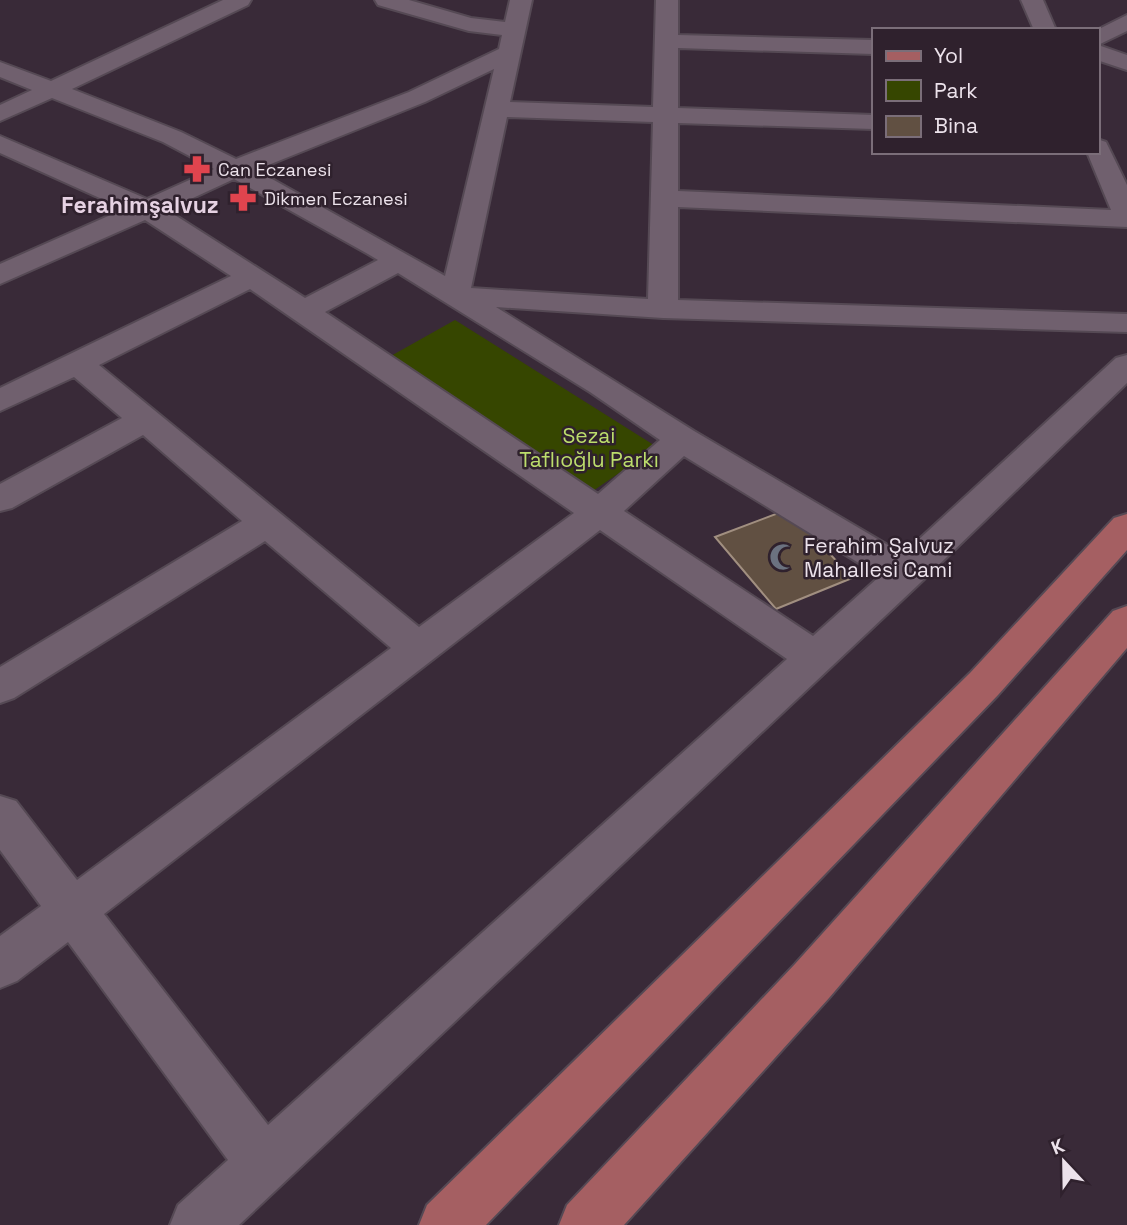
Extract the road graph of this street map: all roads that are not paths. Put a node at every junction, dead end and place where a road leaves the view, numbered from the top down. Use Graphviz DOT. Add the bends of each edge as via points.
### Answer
graph roads {
  1 [pos="240,0"];
  2 [pos="386,0"];
  3 [pos="521,0"];
  4 [pos="667,0"];
  5 [pos="1032,0"];
  6 [pos="1127,22"];
  7 [pos="1044,28"];
  8 [pos="1099,38"];
  9 [pos="512,41"];
  10 [pos="667,41"];
  11 [pos="872,47"];
  12 [pos="1099,53"];
  13 [pos="1127,63"];
  14 [pos="0,69"];
  15 [pos="51,89"];
  16 [pos="496,109"];
  17 [pos="0,114"];
  18 [pos="666,114"];
  19 [pos="872,122"];
  20 [pos="0,144"];
  21 [pos="1099,153"];
  22 [pos="235,169"];
  23 [pos="665,198"];
  24 [pos="147,209"];
  25 [pos="1127,217"];
  26 [pos="399,261"];
  27 [pos="4,270"];
  28 [pos="252,277"];
  29 [pos="455,296"];
  30 [pos="663,309"];
  31 [pos="303,311"];
  32 [pos="1127,323"];
  33 [pos="77,363"];
  34 [pos="1127,365"];
  35 [pos="0,401"];
  36 [pos="145,420"];
  37 [pos="682,439"];
  38 [pos="0,499"];
  39 [pos="600,513"];
  40 [pos="268,522"];
  41 [pos="1127,527"];
  42 [pos="906,574"];
  43 [pos="1127,621"];
  44 [pos="419,649"];
  45 [pos="815,658"];
  46 [pos="0,687"];
  47 [pos="0,815"];
  48 [pos="74,912"];
  49 [pos="0,965"];
  50 [pos="265,1165"];
  51 [pos="198,1225"];
  52 [pos="447,1225"];
  53 [pos="587,1225"];
  1 -- 15 [label="street"];
  2 -- 9 [label="street"];
  3 -- 9 [label="street"];
  4 -- 10 [label="street"];
  5 -- 7 [label="street"];
  6 -- 8 [label="street"];
  9 -- 16 [label="street"];
  9 -- 22 [label="street" via="417,97"];
  10 -- 11 [label="street"];
  10 -- 18 [label="street"];
  12 -- 13 [label="street"];
  14 -- 15 [label="street"];
  15 -- 17 [label="street"];
  15 -- 22 [label="street" via="172,137"];
  16 -- 18 [label="street"];
  16 -- 29 [label="street"];
  18 -- 19 [label="street"];
  18 -- 23 [label="street"];
  20 -- 24 [label="street"];
  21 -- 25 [label="street"];
  22 -- 24 [label="street"];
  22 -- 26 [label="street"];
  23 -- 25 [label="street"];
  23 -- 30 [label="street"];
  24 -- 27 [label="street"];
  24 -- 28 [label="street"];
  26 -- 29 [label="street"];
  26 -- 31 [label="street"];
  28 -- 31 [label="street"];
  28 -- 33 [label="street"];
  29 -- 30 [label="street"];
  29 -- 37 [label="street"];
  30 -- 32 [label="street"];
  31 -- 39 [label="street"];
  33 -- 35 [label="street"];
  33 -- 36 [label="street"];
  34 -- 42 [label="street"];
  36 -- 38 [label="street"];
  36 -- 40 [label="street"];
  37 -- 39 [label="street"];
  37 -- 42 [label="street"];
  39 -- 44 [label="street"];
  39 -- 45 [label="street"];
  40 -- 44 [label="street"];
  40 -- 46 [label="street"];
  41 -- 52 [label="main road" via="984,684"];
  42 -- 45 [label="street"];
  43 -- 53 [label="main road" via="812,981"];
  44 -- 48 [label="street"];
  45 -- 50 [label="street"];
  47 -- 48 [label="street"];
  48 -- 49 [label="street"];
  48 -- 50 [label="street"];
  50 -- 51 [label="street"];
}
